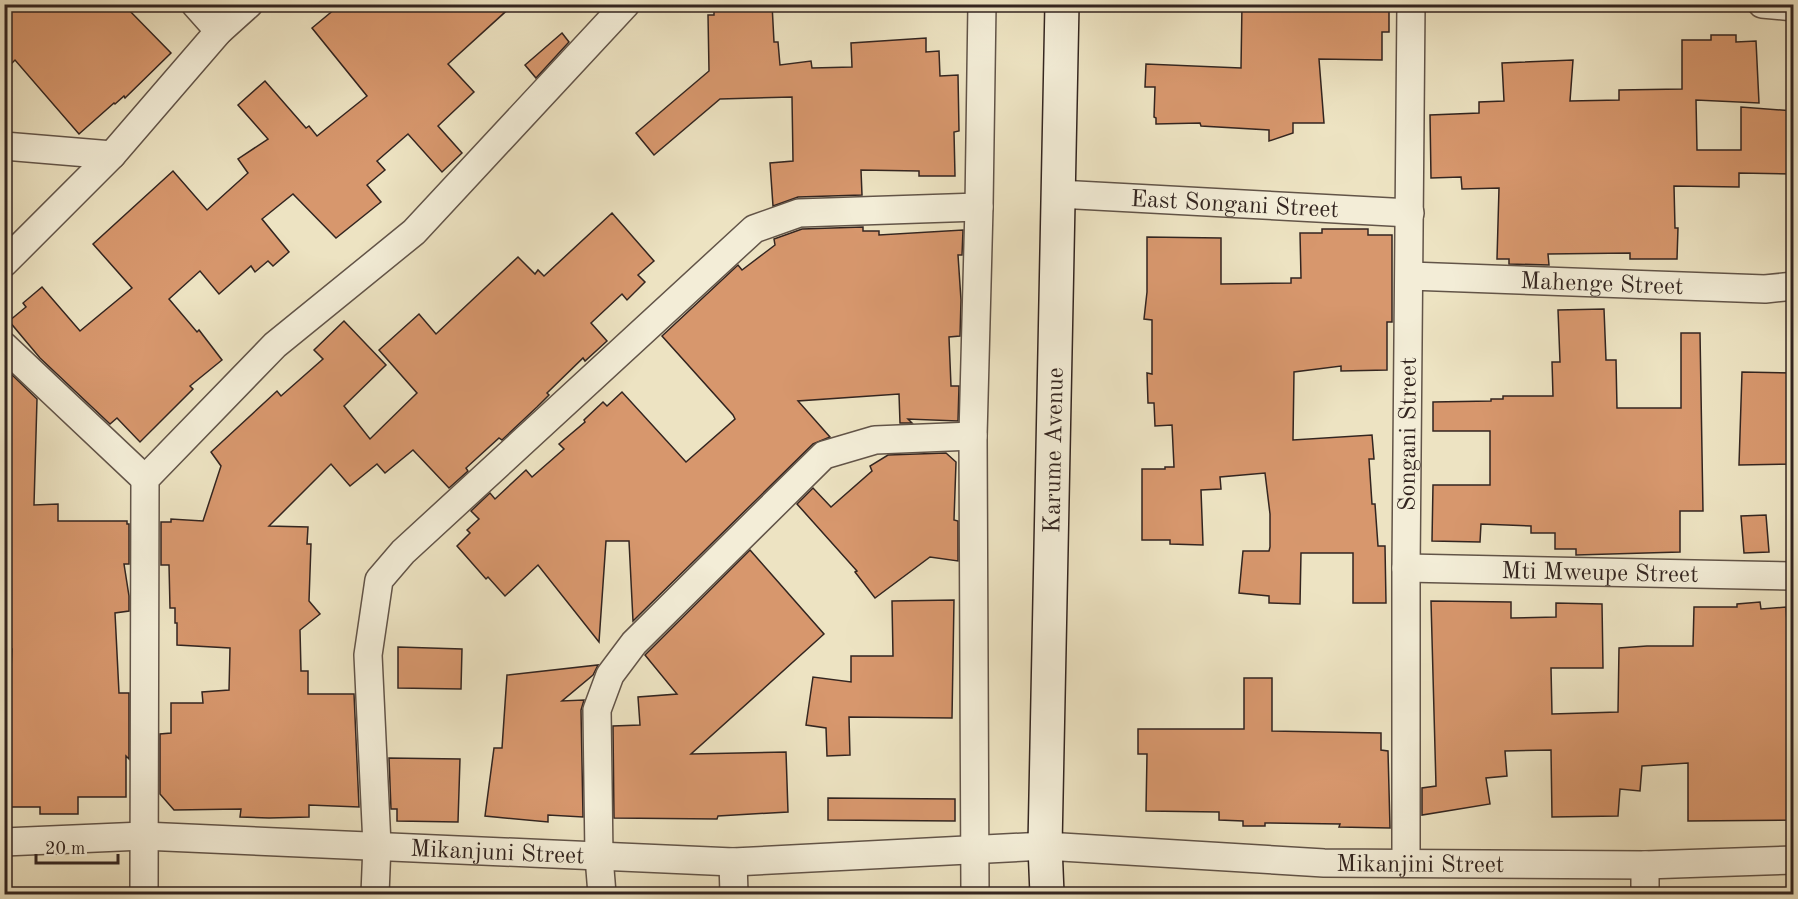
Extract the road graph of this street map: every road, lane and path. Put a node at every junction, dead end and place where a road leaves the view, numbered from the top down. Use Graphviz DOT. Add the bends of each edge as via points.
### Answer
graph roads {
  1 [pos="195,4"];
  2 [pos="249,4"];
  3 [pos="626,4"];
  4 [pos="982,4"];
  5 [pos="1062,4"];
  6 [pos="1411,4"];
  7 [pos="1762,4"];
  8 [pos="1794,7"];
  9 [pos="219,31"];
  10 [pos="4,146"];
  11 [pos="112,155"];
  12 [pos="1058,194"];
  13 [pos="980,207"];
  14 [pos="1410,213"];
  15 [pos="4,263"];
  16 [pos="1410,276"];
  17 [pos="1794,286"];
  18 [pos="4,346"];
  19 [pos="973,436"];
  20 [pos="145,479"];
  21 [pos="1406,568"];
  22 [pos="1794,576"];
  23 [pos="143,836"];
  24 [pos="4,842"];
  25 [pos="377,845"];
  26 [pos="1033,847"];
  27 [pos="983,851"];
  28 [pos="599,857"];
  29 [pos="1794,860"];
  30 [pos="733,862"];
  31 [pos="1406,863"];
  32 [pos="1645,865"];
  33 [pos="144,894"];
  34 [pos="375,894"];
  35 [pos="602,894"];
  36 [pos="734,894"];
  37 [pos="975,894"];
  38 [pos="1047,894"];
  39 [pos="1645,894"];
  1 -- 9 [label="street"];
  2 -- 9 [label="street"];
  3 -- 20 [label="street" via="414,232 275,345"];
  4 -- 13 [label="street"];
  5 -- 12 [label="main road, Karume Avenue"];
  6 -- 14 [label="street, Songani Street"];
  7 -- 8 [label="street"];
  9 -- 11 [label="street"];
  10 -- 11 [label="street"];
  11 -- 15 [label="street"];
  12 -- 14 [label="street, East Songani Street"];
  12 -- 26 [label="main road, Karume Avenue"];
  13 -- 19 [label="street"];
  13 -- 25 [label="street" via="799,213 754,229 403,552 379,580 368,655"];
  14 -- 16 [label="street, Songani Street"];
  16 -- 17 [label="street, Mahenge Street" via="1766,289"];
  16 -- 21 [label="street, Songani Street"];
  18 -- 20 [label="street"];
  19 -- 27 [label="street"];
  19 -- 28 [label="street" via="875,440 824,455 634,643 610,675 597,710"];
  20 -- 23 [label="street"];
  21 -- 22 [label="street, Mti Mweupe Street"];
  21 -- 31 [label="street, Songani Street"];
  23 -- 24 [label="street, Mikanjuni Street"];
  23 -- 25 [label="street, Mikanjuni Street"];
  23 -- 33 [label="street"];
  25 -- 28 [label="street, Mikanjuni Street"];
  25 -- 34 [label="street"];
  26 -- 27 [label="street, Mikanjini Street"];
  26 -- 31 [label="street, Mikanjini Street" via="1324,864"];
  26 -- 38 [label="main road, Karume Avenue"];
  27 -- 30 [label="street, Mikanjuni Street"];
  27 -- 37 [label="street"];
  28 -- 30 [label="street, Mikanjuni Street"];
  28 -- 35 [label="street"];
  29 -- 32 [label="street, Mikanjini Street"];
  30 -- 36 [label="street"];
  31 -- 32 [label="street, Mikanjini Street"];
  32 -- 39 [label="street"];
}
